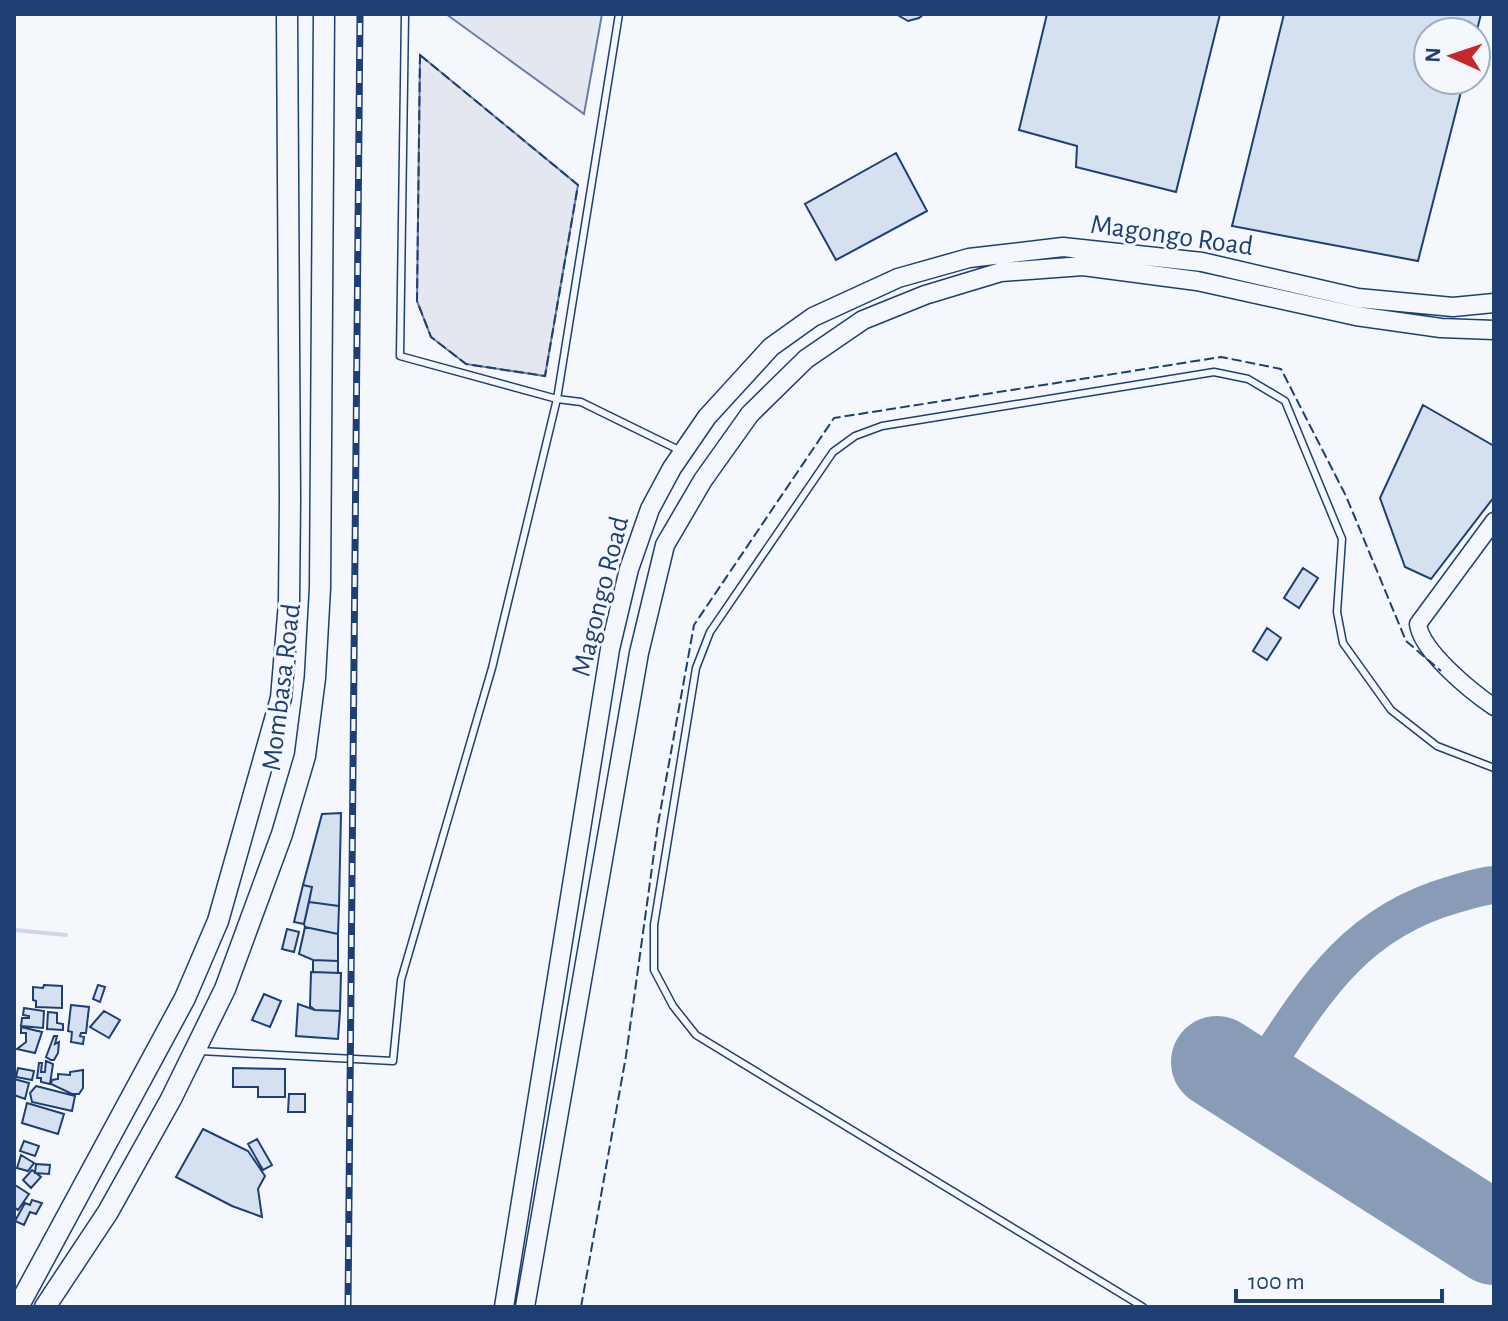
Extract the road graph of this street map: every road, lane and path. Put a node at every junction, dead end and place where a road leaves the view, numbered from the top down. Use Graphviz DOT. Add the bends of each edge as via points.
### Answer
graph roads {
  1 [pos="287,14"];
  2 [pos="324,14"];
  3 [pos="405,14"];
  4 [pos="619,14"];
  5 [pos="1494,303"];
  6 [pos="1494,330"];
  7 [pos="557,399"];
  8 [pos="683,452"];
  9 [pos="1494,521"];
  10 [pos="610,649"];
  11 [pos="639,653"];
  12 [pos="1494,707"];
  13 [pos="1494,768"];
  14 [pos="196,1050"];
  15 [pos="18,1307"];
  16 [pos="45,1307"];
  17 [pos="504,1307"];
  18 [pos="525,1307"];
  19 [pos="1143,1307"];
  1 -- 15 [label="highway, Mombasa Road" via="290,499 281,698 213,934 185,998"];
  2 -- 14 [label="highway, Mombasa Road" via="315,678 305,756 282,834 225,989"];
  3 -- 7 [label="lane" via="400,356"];
  4 -- 7 [label="lane"];
  5 -- 8 [label="main road, Magongo Road" via="1453,307 1358,298 1202,262 1125,252 1063,247 969,258 898,278 813,317 771,347 707,417"];
  6 -- 11 [label="main road, Magongo Road" via="1356,316 1197,281 1083,266 1001,272 925,295 863,320 806,359 750,414 665,545"];
  7 -- 8 [label="lane" via="581,402"];
  7 -- 14 [label="lane" via="492,668 401,980 393,1061"];
  8 -- 10 [label="main road, Magongo Road" via="650,509"];
  9 -- 12 [label="street" via="1418,624 1432,651"];
  10 -- 11 [label="main road"];
  10 -- 17 [label="main road, Magongo Road"];
  11 -- 18 [label="main road, Magongo Road"];
  13 -- 19 [label="lane" via="1437,746 1391,710 1343,643 1337,612 1342,539 1285,401 1248,379 1214,372 882,426 855,436 833,452 710,632 696,668 654,925 654,970 673,1006 696,1035"];
  14 -- 16 [label="highway, Mombasa Road" via="108,1212"];
}
